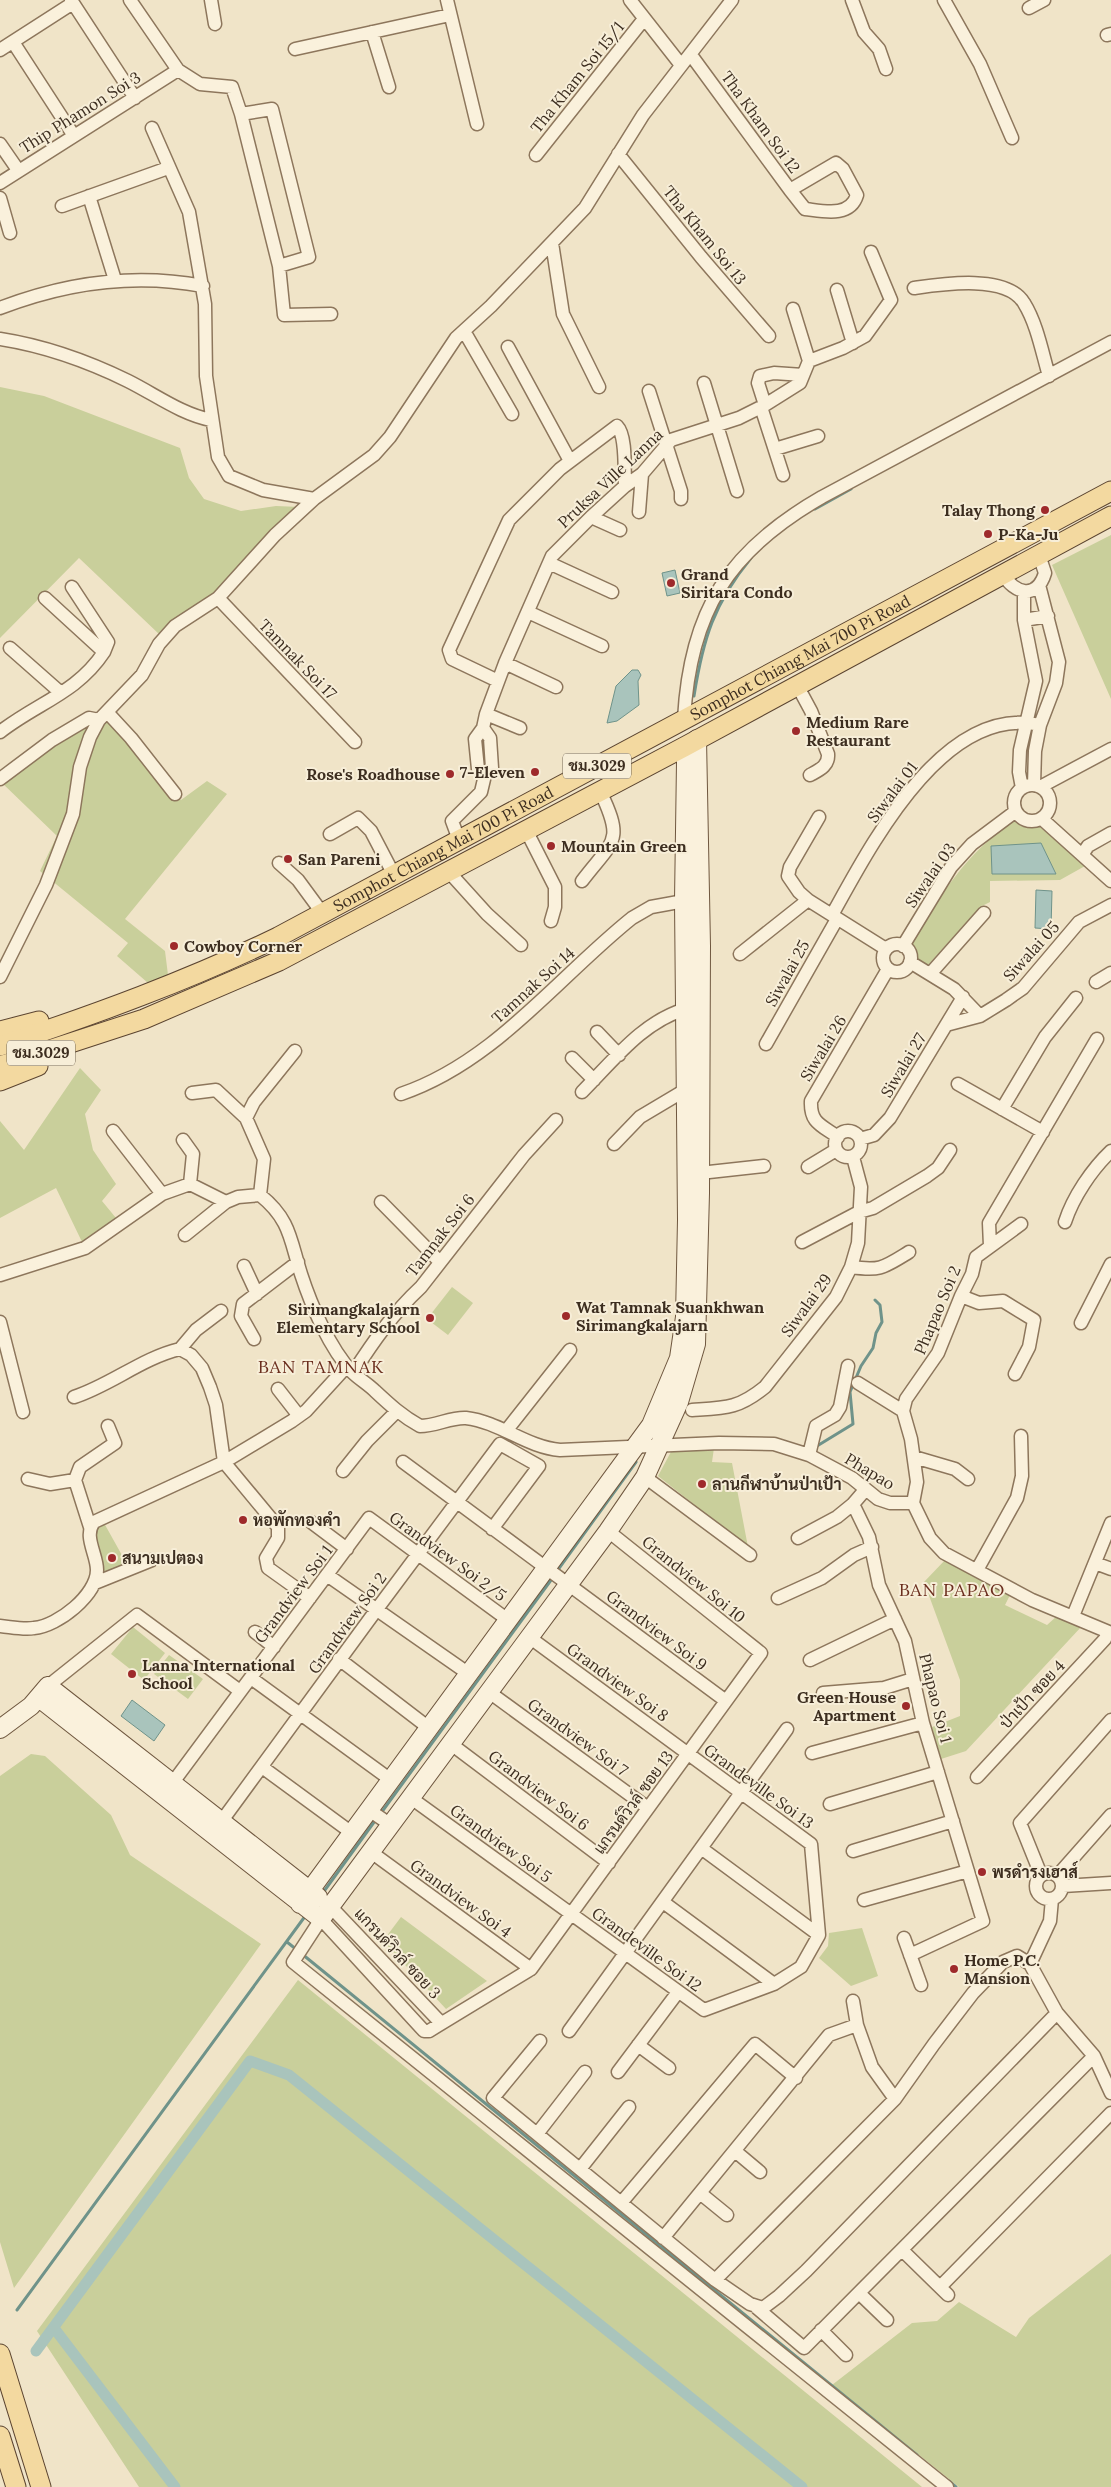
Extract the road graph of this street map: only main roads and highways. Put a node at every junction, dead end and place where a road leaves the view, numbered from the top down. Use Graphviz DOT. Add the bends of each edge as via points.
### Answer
graph roads {
  1 [pos="1111,491"];
  2 [pos="1111,516"];
  3 [pos="75,1021"];
  4 [pos="0,1031"];
  5 [pos="81,1040"];
  6 [pos="0,1046"];
  7 [pos="0,1066"];
  8 [pos="0,1081"];
  9 [pos="0,2354"];
  10 [pos="0,2436"];
  11 [pos="16,2487"];
  12 [pos="41,2487"];
  1 -- 3 [label="main road, Somphot Chiang Mai 700 Pi Road / ชม.3029" via="323,914 216,967"];
  2 -- 5 [label="main road, Somphot Chiang Mai 700 Pi Road / ชม.3029" via="337,932 222,987 144,1019"];
  3 -- 4 [label="main road" via="51,1018"];
  3 -- 6 [label="main road, Somphot Chiang Mai 700 Pi Road / ชม.3029"];
  5 -- 7 [label="main road, Somphot Chiang Mai 700 Pi Road / ชม.3029"];
  5 -- 8 [label="main road" via="61,1057"];
  9 -- 12 [label="main road"];
  10 -- 11 [label="main road"];
}
